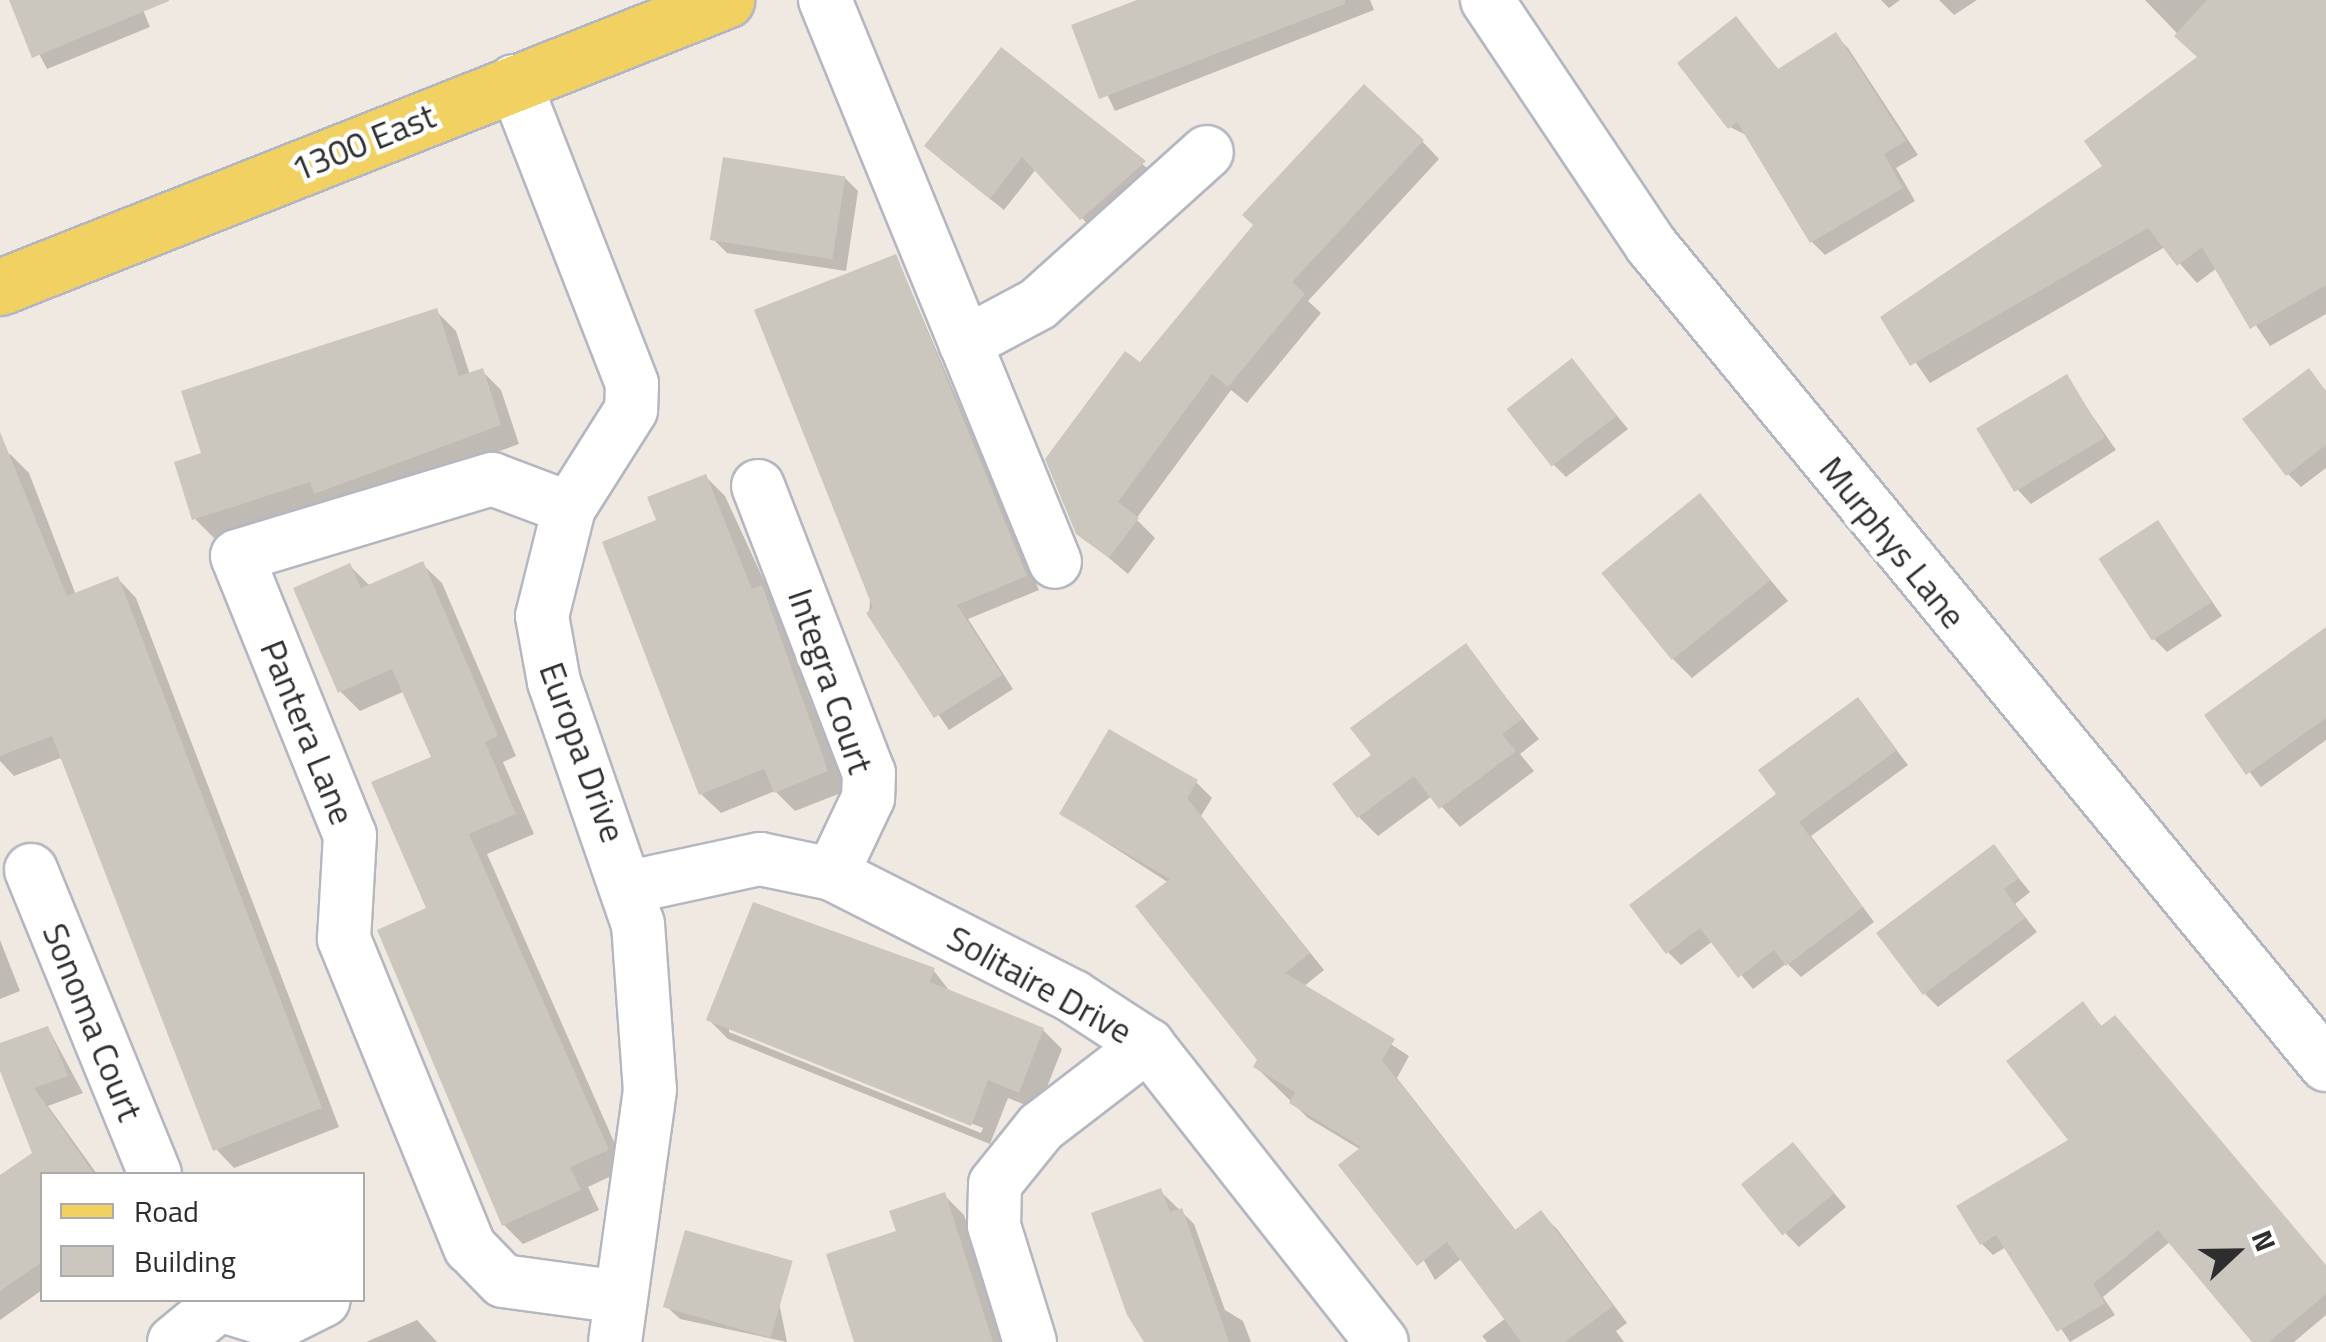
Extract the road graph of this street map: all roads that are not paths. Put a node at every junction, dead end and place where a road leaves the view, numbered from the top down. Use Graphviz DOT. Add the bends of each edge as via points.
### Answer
graph roads {
  1 [pos="825,0"];
  2 [pos="1487,0"];
  3 [pos="706,4"];
  4 [pos="514,81"];
  5 [pos="1207,152"];
  6 [pos="0,286"];
  7 [pos="965,343"];
  8 [pos="758,486"];
  9 [pos="568,508"];
  10 [pos="1055,562"];
  11 [pos="31,870"];
  12 [pos="832,874"];
  13 [pos="630,887"];
  14 [pos="1148,1045"];
  15 [pos="2326,1065"];
  16 [pos="153,1172"];
  17 [pos="320,1302"];
  18 [pos="222,1312"];
  19 [pos="618,1320"];
  20 [pos="174,1342"];
  21 [pos="1030,1342"];
  22 [pos="1382,1342"];
  1 -- 7 [label="street"];
  2 -- 15 [label="street, Murphys Lane" via="1651,245"];
  3 -- 4 [label="main road, 1300 East"];
  4 -- 6 [label="main road, 1300 East"];
  4 -- 9 [label="street, Europa Drive" via="632,384 631,410"];
  5 -- 7 [label="street" via="1038,304"];
  7 -- 10 [label="street"];
  8 -- 12 [label="street, Integra Court" via="869,773 868,798"];
  9 -- 13 [label="street, Europa Drive" via="546,585 546,647"];
  9 -- 19 [label="street, Pantera Lane" via="492,479 237,556 350,835 344,939 470,1248 504,1281"];
  11 -- 16 [label="street, Sonoma Court"];
  12 -- 13 [label="street, Solitaire Drive" via="760,859"];
  12 -- 14 [label="street, Solitaire Drive" via="1074,996"];
  13 -- 19 [label="street, Europa Drive" via="650,1090"];
  14 -- 21 [label="street" via="1030,1137 995,1184 994,1226"];
  14 -- 22 [label="street, Solitaire Drive"];
  17 -- 18 [label="street" via="278,1323"];
  18 -- 20 [label="street"];
}
